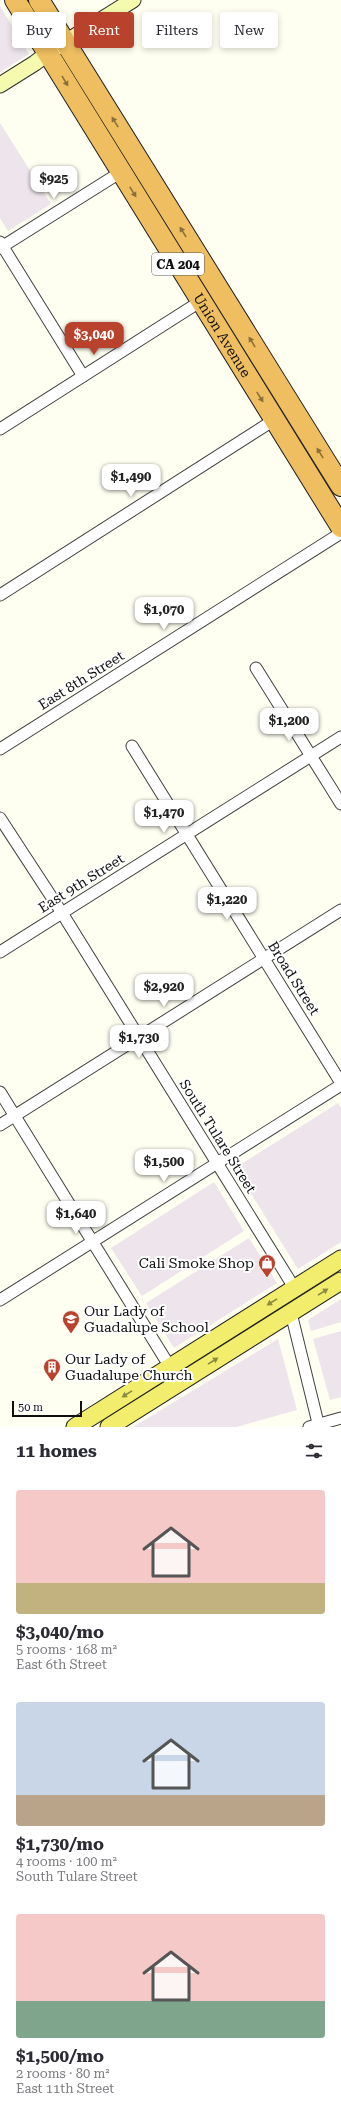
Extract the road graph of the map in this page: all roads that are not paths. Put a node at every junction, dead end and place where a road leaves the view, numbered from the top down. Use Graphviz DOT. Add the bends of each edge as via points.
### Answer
graph roads {
  1 [pos="15,0"];
  2 [pos="39,0"];
  3 [pos="133,0"];
  4 [pos="47,12"];
  5 [pos="66,42"];
  6 [pos="56,48"];
  7 [pos="48,53"];
  8 [pos="0,86"];
  9 [pos="121,172"];
  10 [pos="1,245"];
  11 [pos="201,301"];
  12 [pos="83,376"];
  13 [pos="274,420"];
  14 [pos="0,429"];
  15 [pos="306,471"];
  16 [pos="341,486"];
  17 [pos="341,507"];
  18 [pos="341,527"];
  19 [pos="341,533"];
  20 [pos="0,595"];
  21 [pos="256,668"];
  22 [pos="341,737"];
  23 [pos="132,746"];
  24 [pos="0,749"];
  25 [pos="311,756"];
  26 [pos="341,804"];
  27 [pos="0,818"];
  28 [pos="186,834"];
  29 [pos="341,910"];
  30 [pos="62,912"];
  31 [pos="0,952"];
  32 [pos="264,959"];
  33 [pos="139,1037"];
  34 [pos="341,1084"];
  35 [pos="0,1092"];
  36 [pos="15,1116"];
  37 [pos="0,1125"];
  38 [pos="217,1163"];
  39 [pos="93,1242"];
  40 [pos="341,1259"];
  41 [pos="341,1281"];
  42 [pos="295,1289"];
  43 [pos="0,1300"];
  44 [pos="291,1313"];
  45 [pos="170,1367"];
  46 [pos="126,1417"];
  47 [pos="341,1418"];
  48 [pos="316,1426"];
  49 [pos="75,1427"];
  50 [pos="110,1427"];
  1 -- 7 [label="highway, Union Avenue / CA 204"];
  2 -- 4 [label="highway, Union Avenue / CA 204"];
  3 -- 5 [label="street"];
  16 -- 5 [label="highway, Union Avenue / CA 204, one-way"];
  6 -- 7 [label="street"];
  7 -- 8 [label="street"];
  7 -- 9 [label="highway, Union Avenue / CA 204, one-way"];
  9 -- 10 [label="street"];
  9 -- 11 [label="highway, Union Avenue / CA 204, one-way"];
  10 -- 12 [label="street"];
  11 -- 12 [label="street"];
  11 -- 13 [label="highway, Union Avenue / CA 204, one-way"];
  12 -- 14 [label="street"];
  13 -- 15 [label="highway, Union Avenue / CA 204"];
  13 -- 20 [label="street"];
  15 -- 17 [label="highway" via="316,474 324,481"];
  15 -- 18 [label="highway, Union Avenue / CA 204"];
  19 -- 24 [label="street, East 8th Street"];
  21 -- 25 [label="street"];
  22 -- 25 [label="street, East 9th Street"];
  23 -- 28 [label="street, Broad Street"];
  25 -- 26 [label="street"];
  25 -- 28 [label="street, East 9th Street"];
  27 -- 30 [label="street, South Tulare Street"];
  28 -- 30 [label="street, East 9th Street"];
  28 -- 32 [label="street, Broad Street"];
  29 -- 32 [label="street"];
  30 -- 31 [label="street, East 9th Street"];
  30 -- 33 [label="street, South Tulare Street"];
  32 -- 33 [label="street"];
  32 -- 34 [label="street, Broad Street"];
  33 -- 36 [label="street"];
  33 -- 38 [label="street, South Tulare Street"];
  34 -- 38 [label="street"];
  35 -- 36 [label="street"];
  36 -- 37 [label="street"];
  36 -- 39 [label="street"];
  38 -- 39 [label="street"];
  38 -- 42 [label="street, South Tulare Street"];
  39 -- 43 [label="street"];
  39 -- 45 [label="street"];
  40 -- 42 [label="main road"];
  40 -- 44 [label="main road" via="294,1301"];
  44 -- 41 [label="main road, one-way"];
  42 -- 45 [label="main road, one-way"];
  46 -- 44 [label="main road, one-way"];
  44 -- 48 [label="street"];
  45 -- 46 [label="main road" via="170,1375 164,1382"];
  45 -- 49 [label="main road, one-way"];
  46 -- 50 [label="main road"];
  47 -- 48 [label="street"];
}
